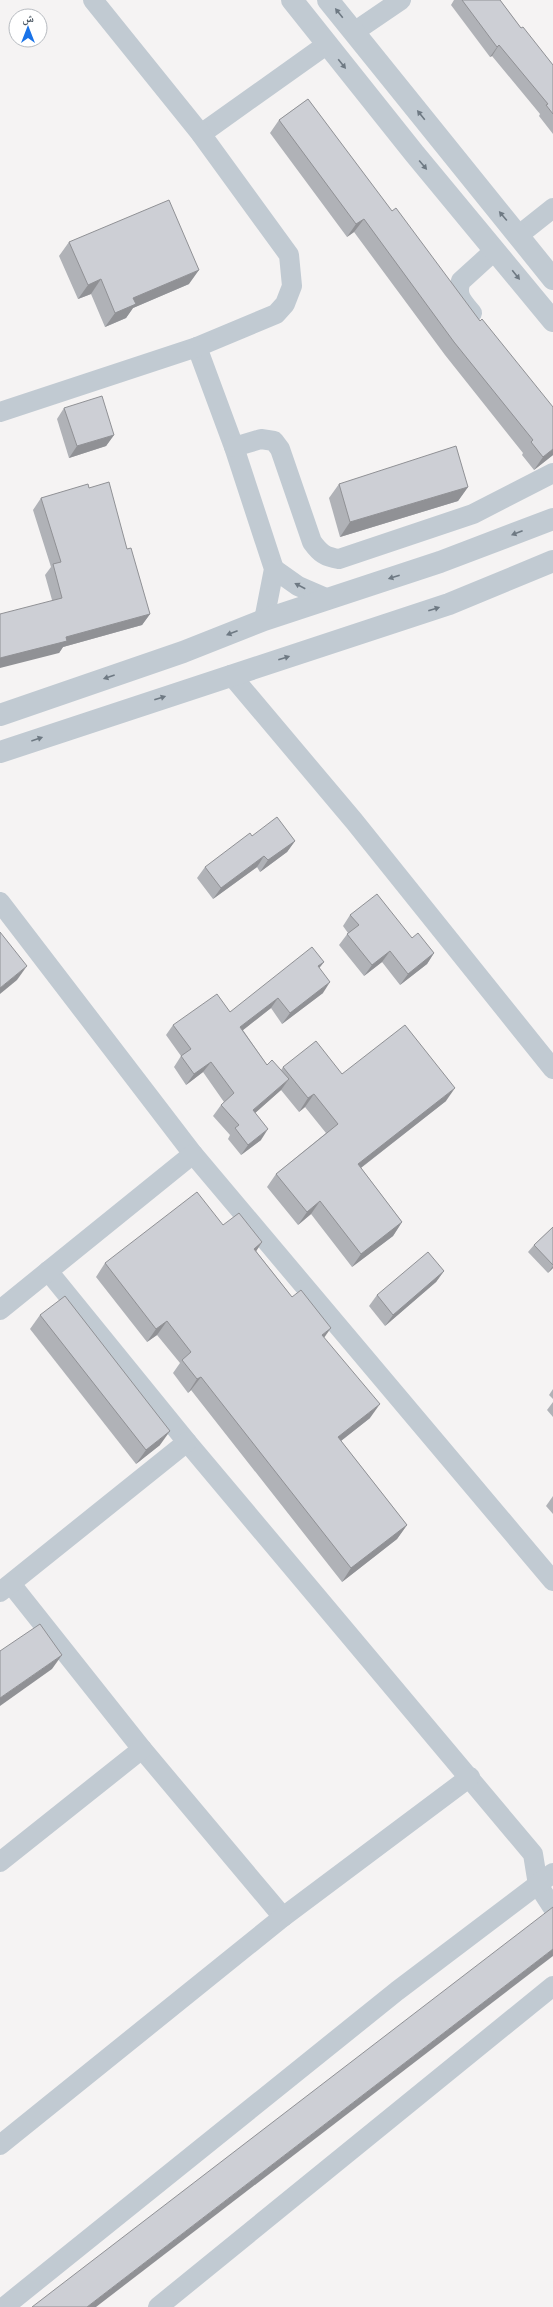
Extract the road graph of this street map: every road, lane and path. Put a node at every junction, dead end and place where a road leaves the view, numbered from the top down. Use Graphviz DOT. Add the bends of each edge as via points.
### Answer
graph roads {
  1 [pos="94,0"];
  2 [pos="292,0"];
  3 [pos="328,0"];
  4 [pos="401,0"];
  5 [pos="354,32"];
  6 [pos="326,45"];
  7 [pos="201,134"];
  8 [pos="553,208"];
  9 [pos="519,235"];
  10 [pos="495,250"];
  11 [pos="553,279"];
  12 [pos="553,321"];
  13 [pos="486,328"];
  14 [pos="197,347"];
  15 [pos="0,412"];
  16 [pos="234,447"];
  17 [pos="553,473"];
  18 [pos="553,519"];
  19 [pos="553,561"];
  20 [pos="274,569"];
  21 [pos="328,599"];
  22 [pos="264,620"];
  23 [pos="231,675"];
  24 [pos="0,715"];
  25 [pos="0,752"];
  26 [pos="0,902"];
  27 [pos="553,1069"];
  28 [pos="194,1154"];
  29 [pos="48,1271"];
  30 [pos="0,1310"];
  31 [pos="187,1442"];
  32 [pos="553,1581"];
  33 [pos="5,1589"];
  34 [pos="142,1749"];
  35 [pos="470,1777"];
  36 [pos="533,1854"];
  37 [pos="553,1861"];
  38 [pos="0,1862"];
  39 [pos="546,1879"];
  40 [pos="553,1908"];
  41 [pos="283,1917"];
  42 [pos="553,1986"];
  43 [pos="0,2145"];
  44 [pos="4,2307"];
  45 [pos="158,2307"];
  1 -- 7 [label="street"];
  2 -- 6 [label="street"];
  5 -- 3 [label="street, one-way"];
  4 -- 5 [label="street"];
  9 -- 5 [label="street, one-way"];
  6 -- 7 [label="street"];
  6 -- 10 [label="street, one-way"];
  7 -- 14 [label="street" via="289,255 292,286 285,304 276,314"];
  8 -- 9 [label="street"];
  9 -- 11 [label="street"];
  10 -- 12 [label="street, one-way"];
  10 -- 13 [label="street" via="461,281 457,292"];
  14 -- 15 [label="street"];
  14 -- 16 [label="street"];
  16 -- 17 [label="street" via="261,439 274,441 280,449 312,542 318,552 326,557 339,559 472,514"];
  16 -- 20 [label="street"];
  18 -- 21 [label="street, one-way" via="440,562"];
  23 -- 19 [label="street, one-way" via="449,604"];
  21 -- 20 [label="street, one-way" via="298,586"];
  20 -- 22 [label="street"];
  21 -- 22 [label="street"];
  22 -- 24 [label="street, one-way" via="183,652"];
  25 -- 23 [label="street, one-way"];
  23 -- 27 [label="street" via="354,821"];
  26 -- 28 [label="street"];
  28 -- 29 [label="street"];
  28 -- 32 [label="street"];
  29 -- 30 [label="street"];
  29 -- 31 [label="street"];
  31 -- 33 [label="street"];
  31 -- 35 [label="street"];
  33 -- 34 [label="street"];
  34 -- 38 [label="street"];
  34 -- 41 [label="street"];
  35 -- 36 [label="street"];
  35 -- 41 [label="street"];
  36 -- 37 [label="street"];
  36 -- 39 [label="street"];
  39 -- 40 [label="street"];
  39 -- 44 [label="street" via="397,1991"];
  41 -- 43 [label="street"];
  42 -- 45 [label="street"];
}
